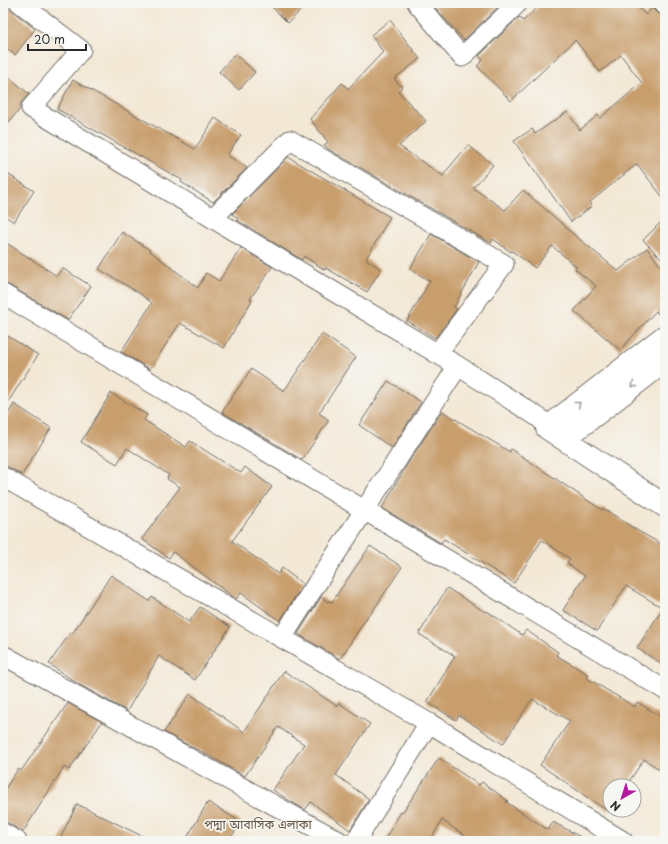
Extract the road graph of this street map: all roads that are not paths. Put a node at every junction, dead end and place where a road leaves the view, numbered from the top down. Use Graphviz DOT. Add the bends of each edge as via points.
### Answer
graph roads {
  1 [pos="20,3"];
  2 [pos="417,3"];
  3 [pos="518,3"];
  4 [pos="662,3"];
  5 [pos="665,5"];
  6 [pos="213,218"];
  7 [pos="3,294"];
  8 [pos="665,336"];
  9 [pos="437,354"];
  10 [pos="665,361"];
  11 [pos="458,366"];
  12 [pos="557,427"];
  13 [pos="3,477"];
  14 [pos="665,490"];
  15 [pos="665,506"];
  16 [pos="364,511"];
  17 [pos="282,638"];
  18 [pos="3,655"];
  19 [pos="665,690"];
  20 [pos="429,723"];
  21 [pos="3,833"];
  22 [pos="17,841"];
  23 [pos="339,841"];
  24 [pos="356,841"];
  25 [pos="623,841"];
  1 -- 6 [label="street" via="81,50 31,108"];
  2 -- 3 [label="street" via="462,57"];
  4 -- 5 [label="street"];
  6 -- 9 [label="street"];
  6 -- 9 [label="street" via="290,140 504,264"];
  7 -- 16 [label="street"];
  12 -- 8 [label="main road, one-way"];
  9 -- 11 [label="street"];
  10 -- 12 [label="main road, one-way"];
  11 -- 12 [label="street"];
  11 -- 16 [label="street"];
  12 -- 14 [label="main road"];
  12 -- 15 [label="main road"];
  13 -- 17 [label="street"];
  16 -- 17 [label="street"];
  16 -- 19 [label="street"];
  17 -- 20 [label="street"];
  18 -- 23 [label="street"];
  20 -- 24 [label="street"];
  20 -- 25 [label="street"];
  21 -- 22 [label="street"];
}
